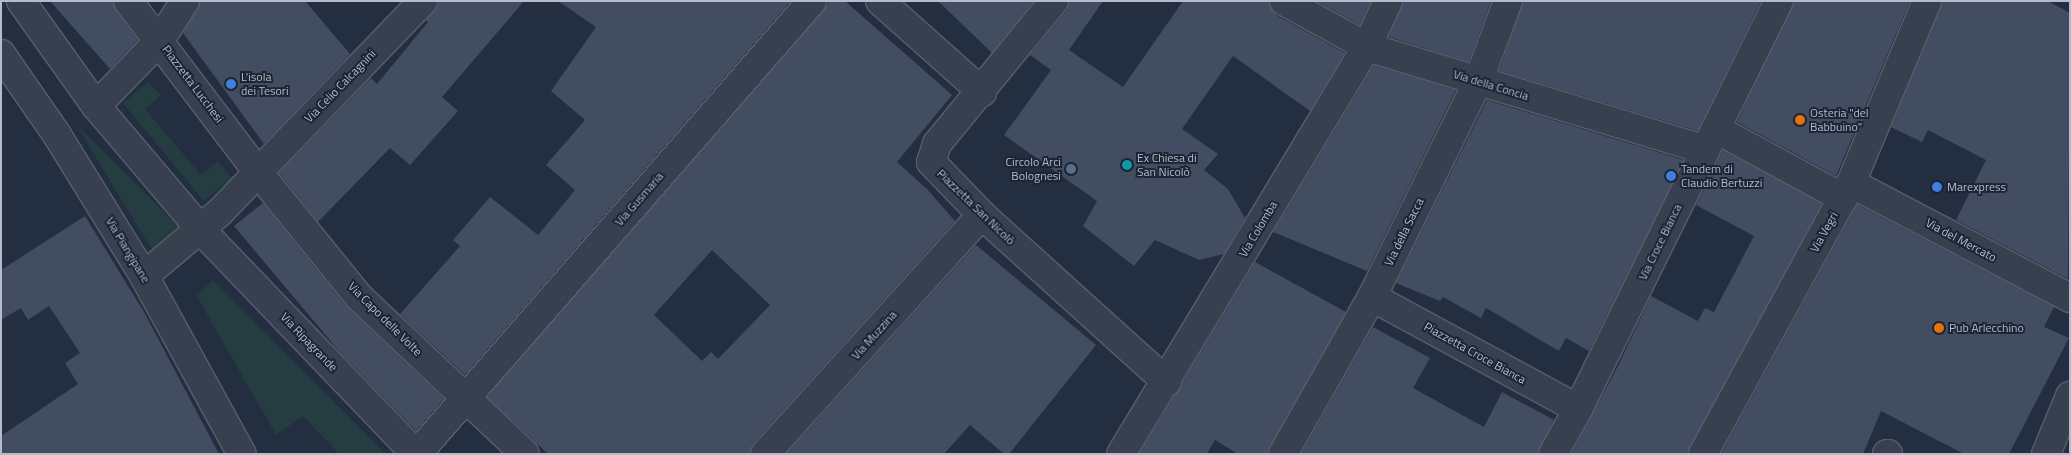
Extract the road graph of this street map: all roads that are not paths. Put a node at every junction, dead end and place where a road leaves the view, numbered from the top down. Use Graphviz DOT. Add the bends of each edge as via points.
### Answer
graph roads {
  1 [pos="21,1"];
  2 [pos="128,1"];
  3 [pos="185,1"];
  4 [pos="423,1"];
  5 [pos="812,1"];
  6 [pos="880,1"];
  7 [pos="1054,1"];
  8 [pos="1284,1"];
  9 [pos="1388,1"];
  10 [pos="1508,1"];
  11 [pos="1778,1"];
  12 [pos="1927,1"];
  13 [pos="160,40"];
  14 [pos="1367,47"];
  15 [pos="1,54"];
  16 [pos="1478,82"];
  17 [pos="982,92"];
  18 [pos="96,106"];
  19 [pos="1711,140"];
  20 [pos="257,171"];
  21 [pos="1847,190"];
  22 [pos="982,215"];
  23 [pos="211,221"];
  24 [pos="144,276"];
  25 [pos="1372,296"];
  26 [pos="2070,298"];
  27 [pos="1167,382"];
  28 [pos="2070,396"];
  29 [pos="466,397"];
  30 [pos="1578,409"];
  31 [pos="242,454"];
  32 [pos="416,454"];
  33 [pos="525,454"];
  34 [pos="766,454"];
  35 [pos="1121,454"];
  36 [pos="1282,454"];
  37 [pos="1553,454"];
  38 [pos="1703,454"];
  39 [pos="2046,454"];
  1 -- 18 [label="street"];
  2 -- 13 [label="street"];
  3 -- 13 [label="street"];
  4 -- 20 [label="street, Via Celio Calcagnini"];
  5 -- 29 [label="street, Via Gusmaria"];
  6 -- 17 [label="street"];
  7 -- 17 [label="street"];
  8 -- 14 [label="street, Via della Concia"];
  9 -- 14 [label="street, Via Colomba"];
  10 -- 16 [label="street, Via della Sacca"];
  11 -- 19 [label="street, Via Croce Bianca"];
  12 -- 21 [label="street, Via Vegri"];
  13 -- 18 [label="street, Piazzetta Lucchesi"];
  13 -- 20 [label="street, Piazzetta Lucchesi"];
  14 -- 16 [label="street, Via della Concia"];
  14 -- 27 [label="street, Via Colomba"];
  15 -- 24 [label="street, Via Piangipane" via="57,135"];
  16 -- 19 [label="street, Via della Concia"];
  16 -- 25 [label="street, Via della Sacca"];
  17 -- 22 [label="street, Piazzetta San Nicolò" via="937,144 931,162"];
  18 -- 23 [label="street"];
  19 -- 21 [label="street, Via della Concia"];
  19 -- 30 [label="street, Via Croce Bianca"];
  20 -- 23 [label="street"];
  20 -- 29 [label="street, Via Capo delle Volte" via="359,297"];
  21 -- 26 [label="street, Via del Mercato"];
  21 -- 38 [label="street, Via Vegri"];
  22 -- 27 [label="street, Piazzetta San Nicolò"];
  22 -- 34 [label="street, Via Muzzina"];
  23 -- 24 [label="street"];
  23 -- 32 [label="street, Via Ripagrande"];
  24 -- 31 [label="street, Via Piangipane"];
  25 -- 30 [label="street, Piazzetta Croce Bianca"];
  25 -- 36 [label="street, Via della Sacca"];
  27 -- 35 [label="street, Via Colomba"];
  28 -- 39 [label="street"];
  29 -- 32 [label="street, Via Gusmaria"];
  29 -- 33 [label="street, Via Capo delle Volte"];
  30 -- 37 [label="street, Via Croce Bianca"];
}
